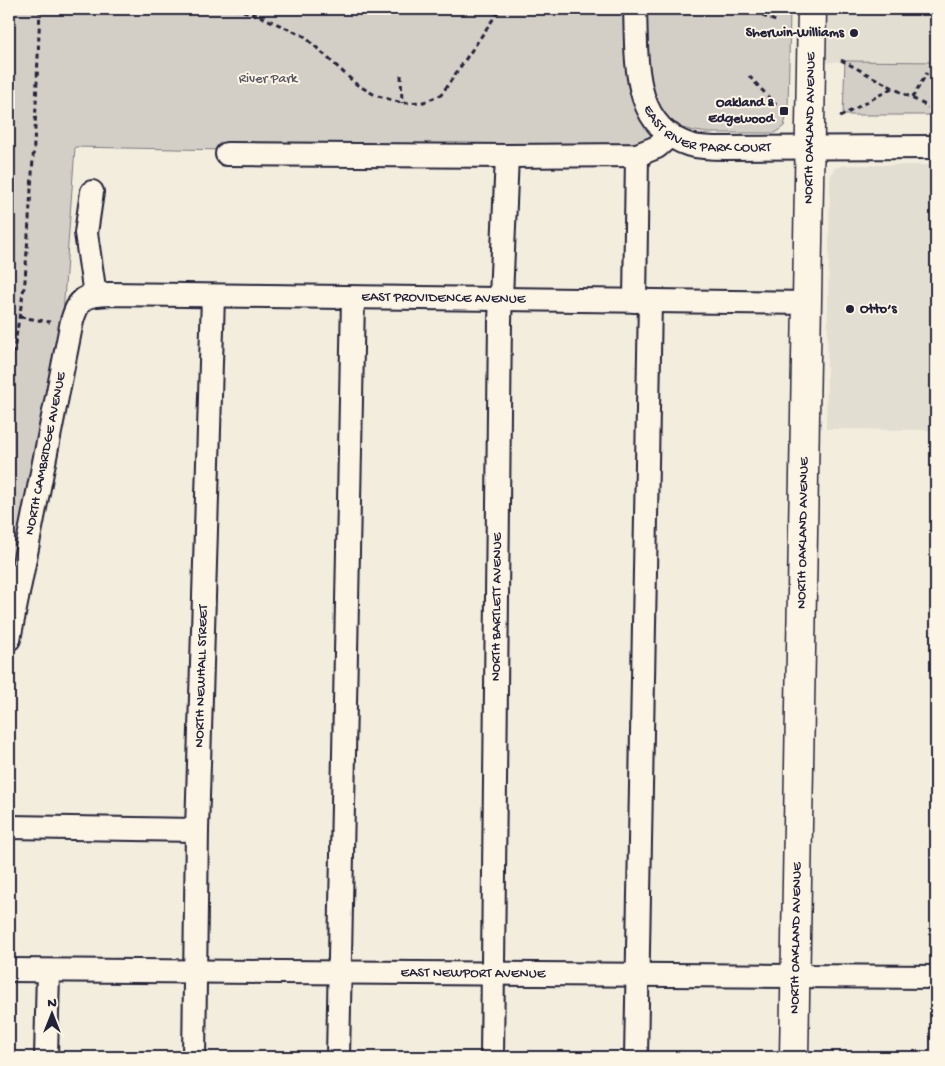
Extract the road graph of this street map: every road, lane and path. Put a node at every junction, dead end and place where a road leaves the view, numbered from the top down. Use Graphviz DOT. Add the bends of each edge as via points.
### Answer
graph roads {
  1 [pos="40,9"];
  2 [pos="234,9"];
  3 [pos="256,9"];
  4 [pos="500,9"];
  5 [pos="636,9"];
  6 [pos="756,9"];
  7 [pos="812,9"];
  8 [pos="255,14"];
  9 [pos="778,22"];
  10 [pos="841,60"];
  11 [pos="927,73"];
  12 [pos="401,75"];
  13 [pos="749,76"];
  14 [pos="892,88"];
  15 [pos="912,98"];
  16 [pos="402,103"];
  17 [pos="776,105"];
  18 [pos="936,111"];
  19 [pos="840,117"];
  20 [pos="671,135"];
  21 [pos="810,147"];
  22 [pos="936,147"];
  23 [pos="226,154"];
  24 [pos="636,155"];
  25 [pos="507,156"];
  26 [pos="92,192"];
  27 [pos="213,296"];
  28 [pos="88,297"];
  29 [pos="353,298"];
  30 [pos="501,300"];
  31 [pos="642,301"];
  32 [pos="807,303"];
  33 [pos="20,317"];
  34 [pos="70,326"];
  35 [pos="9,381"];
  36 [pos="9,639"];
  37 [pos="9,828"];
  38 [pos="197,830"];
  39 [pos="9,970"];
  40 [pos="48,971"];
  41 [pos="195,972"];
  42 [pos="340,973"];
  43 [pos="494,974"];
  44 [pos="638,975"];
  45 [pos="796,975"];
  46 [pos="936,976"];
  47 [pos="46,1057"];
  48 [pos="194,1057"];
  49 [pos="338,1057"];
  50 [pos="492,1057"];
  51 [pos="636,1057"];
  52 [pos="794,1057"];
  1 -- 33 [label="path" via="35,128"];
  2 -- 8 [label="path"];
  3 -- 8 [label="path"];
  4 -- 16 [label="path" via="441,95 424,102"];
  5 -- 20 [label="street, EAST RIVER PARK COURT" via="644,100 657,124"];
  6 -- 9 [label="path"];
  7 -- 21 [label="main road, NORTH OAKLAND AVENUE"];
  8 -- 16 [label="path" via="304,36 349,78 375,95"];
  10 -- 14 [label="path"];
  11 -- 15 [label="path"];
  12 -- 16 [label="path"];
  13 -- 17 [label="path"];
  14 -- 15 [label="path"];
  14 -- 19 [label="path"];
  15 -- 18 [label="path"];
  20 -- 21 [label="street, EAST RIVER PARK COURT" via="702,147"];
  20 -- 24 [label="street" via="657,147"];
  21 -- 22 [label="street, EAST RIVER PARK COURT"];
  21 -- 32 [label="main road, NORTH OAKLAND AVENUE"];
  23 -- 25 [label="street"];
  24 -- 25 [label="street"];
  24 -- 31 [label="street"];
  25 -- 30 [label="street, NORTH BARTLETT AVENUE"];
  26 -- 28 [label="street" via="86,233"];
  27 -- 28 [label="street, EAST PROVIDENCE AVENUE" via="109,294"];
  27 -- 29 [label="street, EAST PROVIDENCE AVENUE"];
  27 -- 38 [label="street, NORTH NEWHALL STREET"];
  28 -- 34 [label="street, NORTH CAMBRIDGE AVENUE" via="75,309"];
  29 -- 30 [label="street, EAST PROVIDENCE AVENUE"];
  29 -- 42 [label="street"];
  30 -- 31 [label="street, EAST PROVIDENCE AVENUE"];
  30 -- 43 [label="street, NORTH BARTLETT AVENUE"];
  31 -- 32 [label="street, EAST PROVIDENCE AVENUE"];
  31 -- 44 [label="street"];
  32 -- 45 [label="main road, NORTH OAKLAND AVENUE"];
  33 -- 34 [label="path"];
  33 -- 35 [label="path"];
  34 -- 36 [label="street, NORTH CAMBRIDGE AVENUE"];
  37 -- 38 [label="street"];
  38 -- 41 [label="street, NORTH NEWHALL STREET"];
  39 -- 40 [label="street, EAST NEWPORT AVENUE"];
  40 -- 41 [label="street, EAST NEWPORT AVENUE"];
  40 -- 47 [label="street"];
  41 -- 42 [label="street, EAST NEWPORT AVENUE"];
  41 -- 48 [label="street, NORTH NEWHALL STREET"];
  42 -- 43 [label="street, EAST NEWPORT AVENUE"];
  42 -- 49 [label="street"];
  43 -- 44 [label="street, EAST NEWPORT AVENUE"];
  43 -- 50 [label="street, NORTH BARTLETT AVENUE"];
  44 -- 45 [label="street, EAST NEWPORT AVENUE"];
  44 -- 51 [label="street"];
  45 -- 46 [label="street, EAST NEWPORT AVENUE"];
  45 -- 52 [label="main road, NORTH OAKLAND AVENUE"];
}
